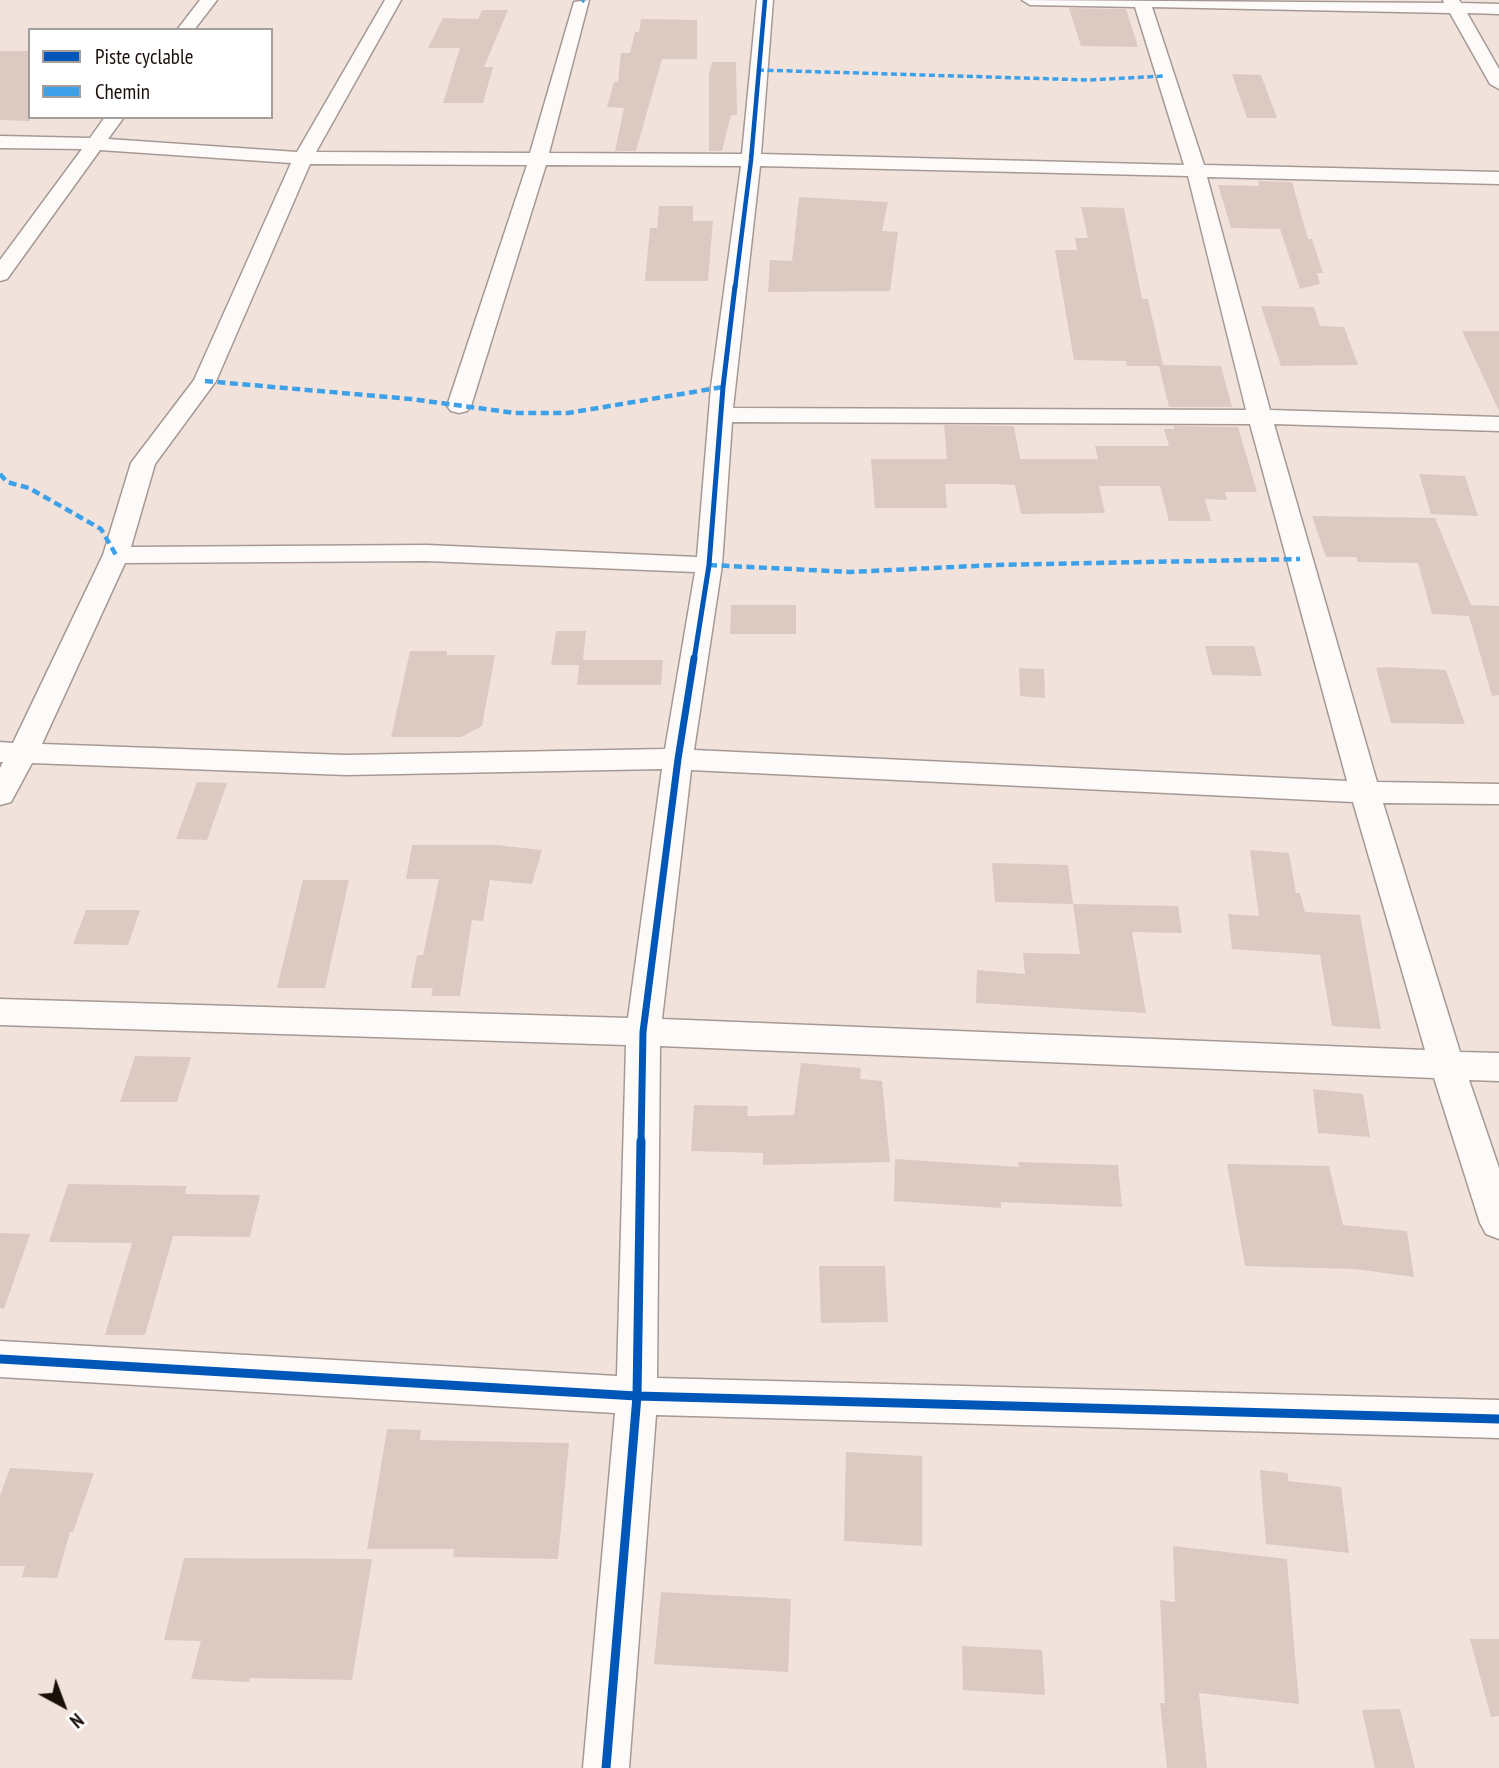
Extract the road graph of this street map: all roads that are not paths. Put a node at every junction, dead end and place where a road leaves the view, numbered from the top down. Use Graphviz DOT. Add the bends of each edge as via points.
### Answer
graph roads {
  1 [pos="209,0"];
  2 [pos="393,0"];
  3 [pos="765,0"];
  4 [pos="1030,0"];
  5 [pos="1142,1"];
  6 [pos="582,2"];
  7 [pos="1454,4"];
  8 [pos="1499,9"];
  9 [pos="187,28"];
  10 [pos="1499,84"];
  11 [pos="113,119"];
  12 [pos="0,142"];
  13 [pos="93,144"];
  14 [pos="303,158"];
  15 [pos="538,160"];
  16 [pos="751,160"];
  17 [pos="1196,171"];
  18 [pos="1499,178"];
  19 [pos="0,275"];
  20 [pos="459,406"];
  21 [pos="721,415"];
  22 [pos="1260,416"];
  23 [pos="1499,424"];
  24 [pos="116,555"];
  25 [pos="709,565"];
  26 [pos="12,753"];
  27 [pos="678,759"];
  28 [pos="1365,792"];
  29 [pos="0,794"];
  30 [pos="1499,794"];
  31 [pos="0,1012"];
  32 [pos="643,1032"];
  33 [pos="1447,1066"];
  34 [pos="1499,1067"];
  35 [pos="1499,1223"];
  36 [pos="0,1359"];
  37 [pos="637,1396"];
  38 [pos="1499,1419"];
  39 [pos="607,1768"];
  1 -- 9 [label="street"];
  2 -- 14 [label="street"];
  3 -- 16 [label="street"];
  4 -- 5 [label="street"];
  5 -- 7 [label="street"];
  5 -- 17 [label="street"];
  6 -- 15 [label="street"];
  7 -- 8 [label="street"];
  7 -- 10 [label="street"];
  11 -- 13 [label="street"];
  12 -- 13 [label="street"];
  13 -- 14 [label="street"];
  13 -- 19 [label="street"];
  14 -- 15 [label="street"];
  14 -- 24 [label="street" via="205,381 142,463"];
  15 -- 16 [label="street"];
  15 -- 20 [label="street"];
  16 -- 17 [label="street"];
  16 -- 21 [label="street"];
  17 -- 18 [label="street"];
  17 -- 22 [label="street"];
  21 -- 22 [label="street"];
  21 -- 25 [label="street"];
  22 -- 23 [label="street"];
  22 -- 28 [label="street"];
  24 -- 25 [label="street" via="427,553"];
  24 -- 26 [label="street"];
  25 -- 27 [label="street"];
  26 -- 27 [label="street" via="346,765"];
  26 -- 29 [label="street"];
  27 -- 28 [label="street"];
  27 -- 32 [label="street"];
  28 -- 30 [label="street"];
  28 -- 33 [label="street"];
  31 -- 32 [label="street"];
  32 -- 33 [label="street"];
  32 -- 37 [label="street"];
  33 -- 34 [label="street"];
  33 -- 35 [label="street"];
  36 -- 37 [label="street"];
  37 -- 38 [label="street"];
  37 -- 39 [label="street"];
}
